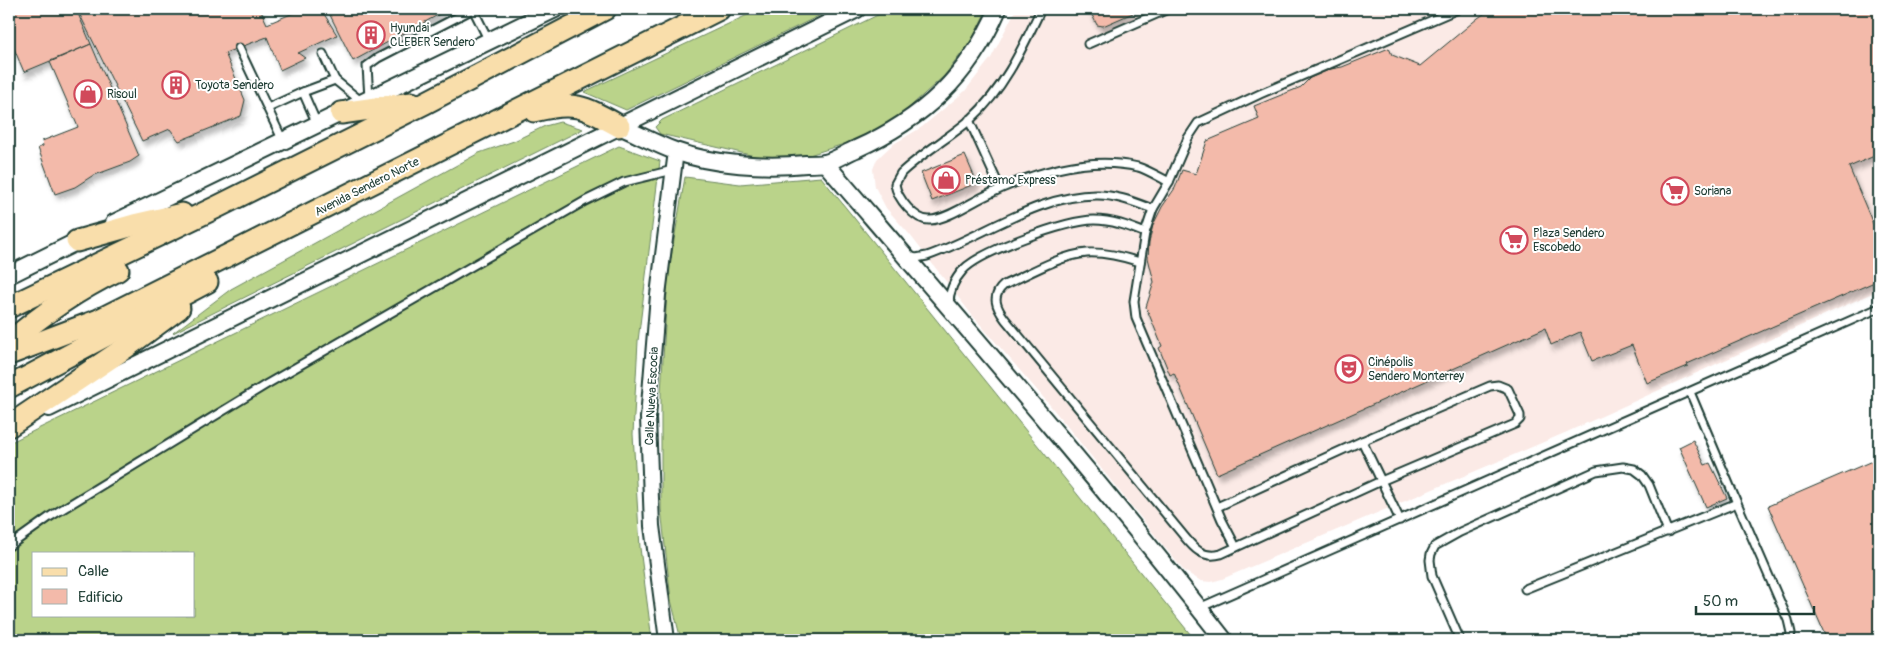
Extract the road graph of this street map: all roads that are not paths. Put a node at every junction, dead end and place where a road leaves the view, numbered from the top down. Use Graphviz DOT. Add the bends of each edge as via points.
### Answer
graph roads {
  1 [pos="473,9"];
  2 [pos="554,9"];
  3 [pos="605,9"];
  4 [pos="720,9"];
  5 [pos="857,9"];
  6 [pos="998,9"];
  7 [pos="1041,9"];
  8 [pos="1168,9"];
  9 [pos="1458,9"];
  10 [pos="489,40"];
  11 [pos="1088,44"];
  12 [pos="239,48"];
  13 [pos="323,54"];
  14 [pos="335,80"];
  15 [pos="303,92"];
  16 [pos="365,101"];
  17 [pos="427,102"];
  18 [pos="268,108"];
  19 [pos="341,113"];
  20 [pos="969,120"];
  21 [pos="317,124"];
  22 [pos="619,126"];
  23 [pos="460,140"];
  24 [pos="283,141"];
  25 [pos="676,151"];
  26 [pos="825,163"];
  27 [pos="673,170"];
  28 [pos="1169,182"];
  29 [pos="1000,188"];
  30 [pos="219,206"];
  31 [pos="1153,209"];
  32 [pos="1145,233"];
  33 [pos="77,242"];
  34 [pos="247,247"];
  35 [pos="902,253"];
  36 [pos="1140,262"];
  37 [pos="9,275"];
  38 [pos="213,279"];
  39 [pos="9,307"];
  40 [pos="949,307"];
  41 [pos="1879,308"];
  42 [pos="9,343"];
  43 [pos="9,354"];
  44 [pos="9,387"];
  45 [pos="1690,392"];
  46 [pos="9,427"];
  47 [pos="1362,441"];
  48 [pos="1381,481"];
  49 [pos="1738,503"];
  50 [pos="1217,507"];
  51 [pos="1400,520"];
  52 [pos="1668,532"];
  53 [pos="9,546"];
  54 [pos="1236,548"];
  55 [pos="1525,589"];
  56 [pos="1200,608"];
  57 [pos="667,640"];
  58 [pos="1224,640"];
  59 [pos="1460,640"];
  60 [pos="1789,640"];
  1 -- 10 [label="lane"];
  1 -- 16 [label="lane" via="367,66"];
  2 -- 10 [label="street"];
  3 -- 17 [label="main road"];
  4 -- 23 [label="main road, Avenida Sendero Norte"];
  5 -- 22 [label="street"];
  6 -- 26 [label="street" via="964,70 928,105 876,139"];
  7 -- 20 [label="lane" via="1017,60 992,96"];
  8 -- 11 [label="lane"];
  9 -- 28 [label="lane" via="1203,120 1192,130"];
  10 -- 16 [label="street"];
  12 -- 18 [label="lane"];
  13 -- 14 [label="lane"];
  14 -- 15 [label="lane"];
  14 -- 16 [label="lane"];
  15 -- 18 [label="lane"];
  15 -- 21 [label="lane"];
  16 -- 19 [label="street"];
  17 -- 19 [label="main road"];
  17 -- 30 [label="main road"];
  17 -- 42 [label="main road" via="372,145 102,277 61,302"];
  18 -- 24 [label="lane"];
  19 -- 21 [label="street"];
  20 -- 29 [label="lane"];
  20 -- 29 [label="lane" via="901,173 896,181 897,191 920,218 934,220"];
  21 -- 24 [label="street"];
  22 -- 23 [label="main road" via="592,110 567,104 534,111"];
  22 -- 25 [label="street"];
  22 -- 46 [label="street"];
  23 -- 34 [label="main road, Avenida Sendero Norte"];
  24 -- 33 [label="street"];
  25 -- 26 [label="street" via="758,165"];
  25 -- 27 [label="street, Calle Nueva Escocia"];
  26 -- 35 [label="street"];
  27 -- 53 [label="lane" via="624,182 585,201 259,389 51,516"];
  27 -- 57 [label="street, Calle Nueva Escocia" via="648,418 652,526"];
  28 -- 29 [label="lane" via="1139,168 1101,163 1044,172"];
  28 -- 31 [label="lane"];
  30 -- 33 [label="main road"];
  30 -- 39 [label="main road"];
  31 -- 32 [label="lane"];
  31 -- 35 [label="lane" via="1114,196 1085,195 1048,204 927,256 910,257"];
  32 -- 36 [label="lane"];
  32 -- 40 [label="lane" via="1119,223 1094,220 1070,223 1033,235 968,265 951,287"];
  33 -- 37 [label="street"];
  34 -- 38 [label="main road"];
  34 -- 43 [label="main road, Avenida Sendero Norte" via="99,320"];
  35 -- 40 [label="street"];
  36 -- 50 [label="lane" via="1134,301 1136,318"];
  36 -- 54 [label="lane" via="1094,253 1066,258 1004,285 996,294 997,307 1194,549 1213,556"];
  38 -- 44 [label="main road"];
  38 -- 46 [label="main road" via="159,324"];
  40 -- 56 [label="street"];
  41 -- 45 [label="lane"];
  45 -- 49 [label="lane"];
  45 -- 51 [label="lane"];
  47 -- 48 [label="lane"];
  47 -- 48 [label="lane" via="1483,388 1498,385 1511,392 1520,415 1515,424"];
  47 -- 50 [label="lane"];
  48 -- 51 [label="lane"];
  48 -- 54 [label="lane"];
  49 -- 52 [label="lane"];
  49 -- 60 [label="lane" via="1788,620"];
  50 -- 54 [label="lane"];
  51 -- 56 [label="lane"];
  52 -- 55 [label="lane"];
  52 -- 59 [label="lane" via="1649,485 1634,469 1623,467 1596,471 1460,532 1435,546 1430,554 1432,576"];
  56 -- 58 [label="street"];
}
